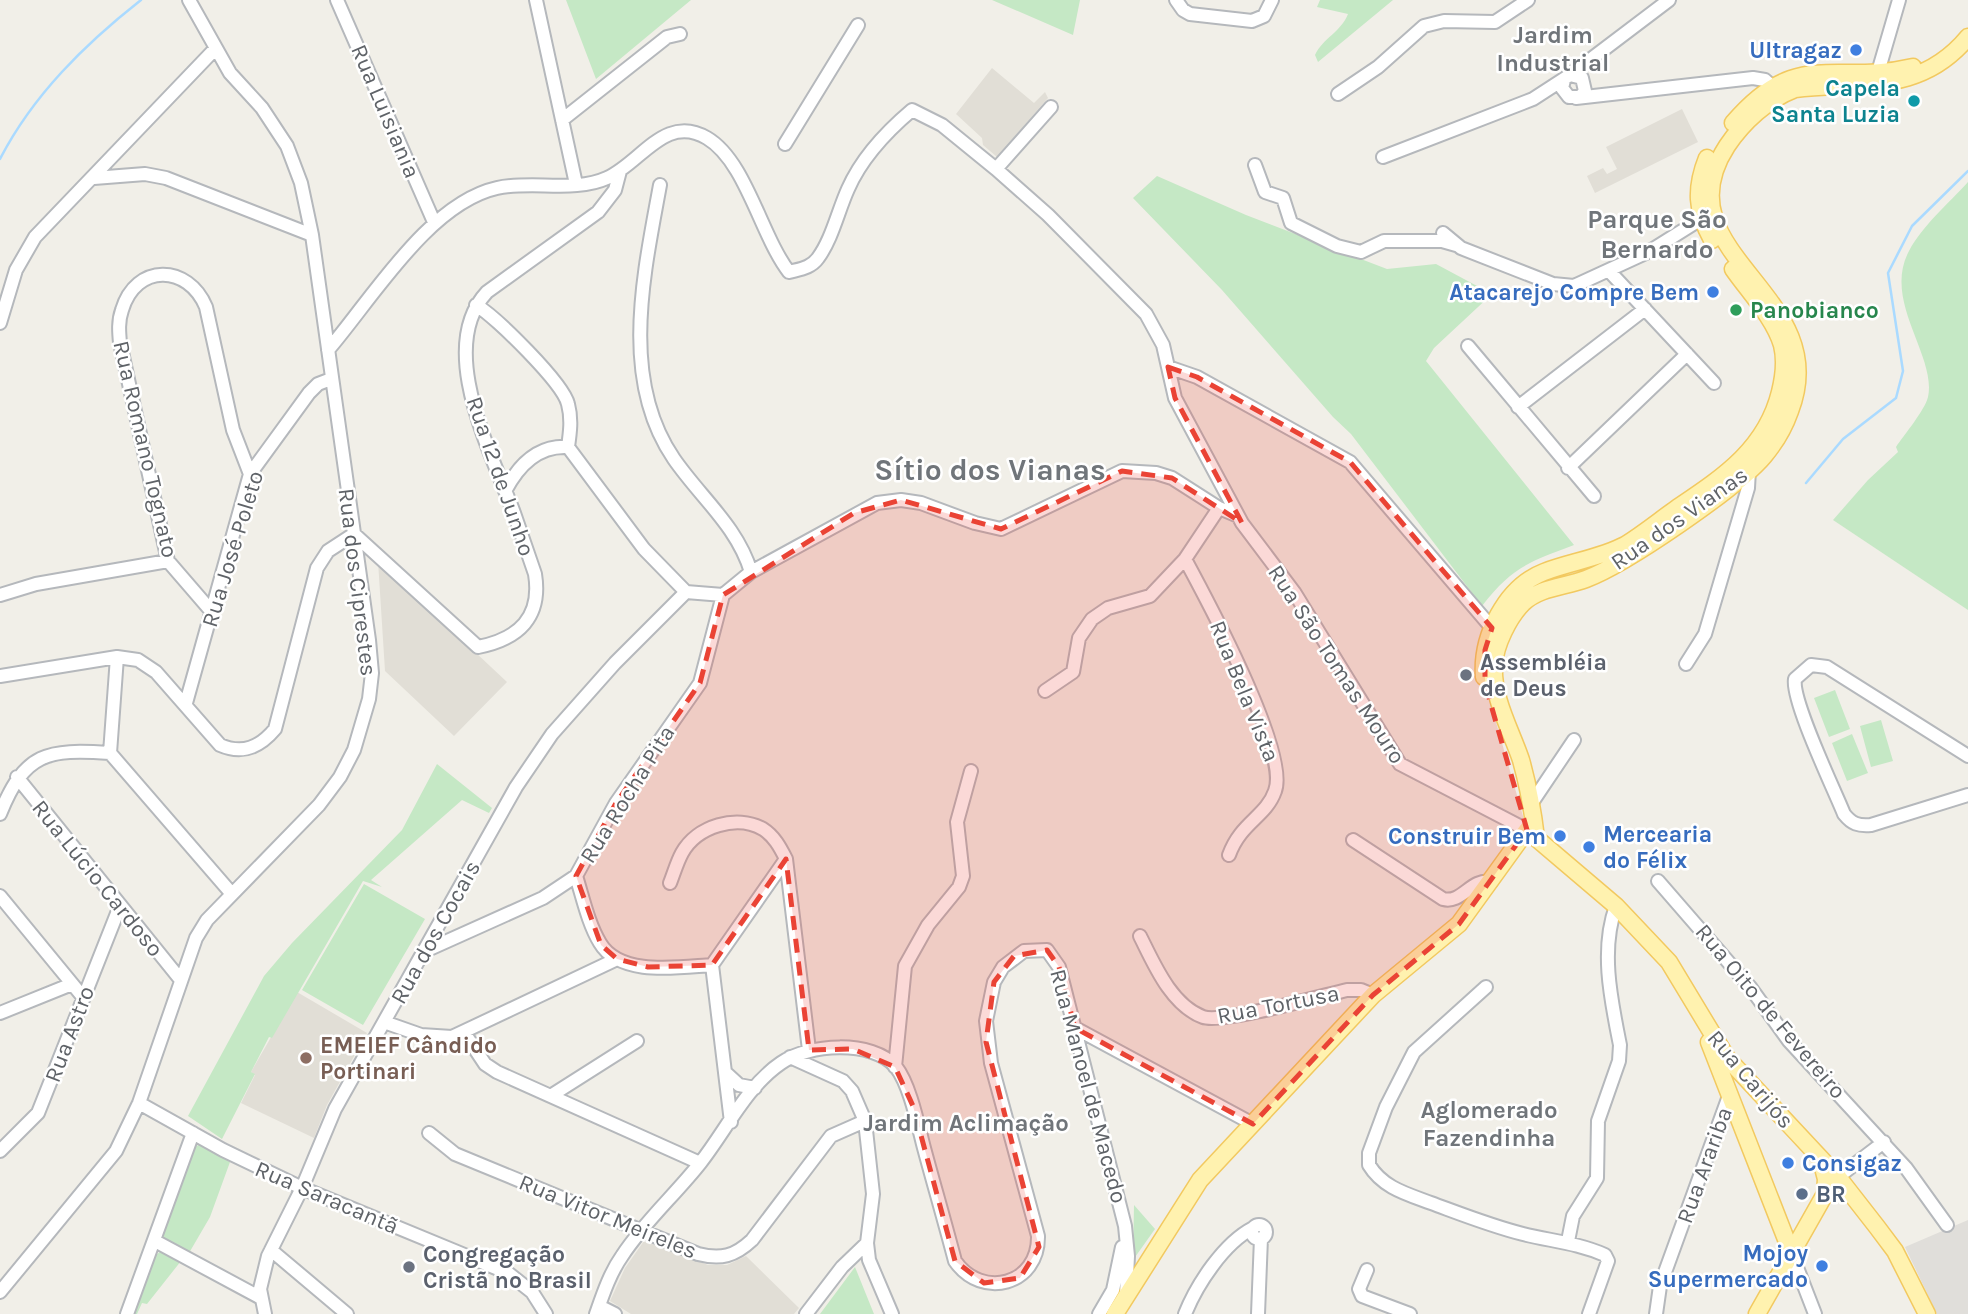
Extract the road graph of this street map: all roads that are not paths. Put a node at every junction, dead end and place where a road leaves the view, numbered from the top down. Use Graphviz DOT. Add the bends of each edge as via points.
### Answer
graph roads {
  1 [pos="189,0"];
  2 [pos="337,0"];
  3 [pos="536,0"];
  4 [pos="1176,0"];
  5 [pos="1272,0"];
  6 [pos="1528,0"];
  7 [pos="1669,0"];
  8 [pos="1899,0"];
  9 [pos="858,25"];
  10 [pos="680,34"];
  11 [pos="1965,42"];
  12 [pos="215,49"];
  13 [pos="1600,52"];
  14 [pos="1876,77"];
  15 [pos="1567,78"];
  16 [pos="1585,84"];
  17 [pos="1776,90"];
  18 [pos="1338,94"];
  19 [pos="1612,95"];
  20 [pos="1572,97"];
  21 [pos="1533,99"];
  22 [pos="1051,107"];
  23 [pos="562,120"];
  24 [pos="785,144"];
  25 [pos="1383,157"];
  26 [pos="1255,165"];
  27 [pos="996,169"];
  28 [pos="620,171"];
  29 [pos="94,178"];
  30 [pos="576,184"];
  31 [pos="660,185"];
  32 [pos="1706,215"];
  33 [pos="434,222"];
  34 [pos="1443,233"];
  35 [pos="312,235"];
  36 [pos="1459,246"];
  37 [pos="1609,272"];
  38 [pos="476,305"];
  39 [pos="1645,309"];
  40 [pos="0,323"];
  41 [pos="1468,346"];
  42 [pos="328,350"];
  43 [pos="1687,354"];
  44 [pos="1168,367"];
  45 [pos="331,379"];
  46 [pos="1714,383"];
  47 [pos="1518,407"];
  48 [pos="568,447"];
  49 [pos="1568,468"];
  50 [pos="1749,470"];
  51 [pos="250,474"];
  52 [pos="505,491"];
  53 [pos="1594,496"];
  54 [pos="1219,508"];
  55 [pos="1238,516"];
  56 [pos="354,534"];
  57 [pos="1185,559"];
  58 [pos="167,561"];
  59 [pos="751,572"];
  60 [pos="685,592"];
  61 [pos="723,595"];
  62 [pos="0,596"];
  63 [pos="212,612"];
  64 [pos="1492,628"];
  65 [pos="1490,653"];
  66 [pos="117,657"];
  67 [pos="1686,664"];
  68 [pos="0,677"];
  69 [pos="1045,691"];
  70 [pos="186,703"];
  71 [pos="1574,740"];
  72 [pos="110,753"];
  73 [pos="1968,756"];
  74 [pos="971,771"];
  75 [pos="17,777"];
  76 [pos="1968,794"];
  77 [pos="1531,804"];
  78 [pos="0,814"];
  79 [pos="1532,834"];
  80 [pos="1353,839"];
  81 [pos="1229,855"];
  82 [pos="786,859"];
  83 [pos="576,876"];
  84 [pos="1658,881"];
  85 [pos="1491,882"];
  86 [pos="670,883"];
  87 [pos="232,894"];
  88 [pos="0,895"];
  89 [pos="120,906"];
  90 [pos="1616,906"];
  91 [pos="1140,936"];
  92 [pos="425,951"];
  93 [pos="617,959"];
  94 [pos="712,965"];
  95 [pos="180,979"];
  96 [pos="72,984"];
  97 [pos="1486,988"];
  98 [pos="1373,995"];
  99 [pos="83,997"];
  100 [pos="0,1013"];
  101 [pos="1700,1017"];
  102 [pos="384,1022"];
  103 [pos="1075,1028"];
  104 [pos="464,1034"];
  105 [pos="637,1041"];
  106 [pos="809,1050"];
  107 [pos="790,1057"];
  108 [pos="895,1067"];
  109 [pos="727,1074"];
  110 [pos="755,1088"];
  111 [pos="1757,1093"];
  112 [pos="552,1095"];
  113 [pos="1731,1102"];
  114 [pos="139,1103"];
  115 [pos="865,1121"];
  116 [pos="731,1122"];
  117 [pos="1253,1124"];
  118 [pos="193,1133"];
  119 [pos="429,1133"];
  120 [pos="1884,1142"];
  121 [pos="3,1144"];
  122 [pos="1821,1159"];
  123 [pos="700,1163"];
  124 [pos="1838,1177"];
  125 [pos="302,1188"];
  126 [pos="1825,1194"];
  127 [pos="1856,1199"];
  128 [pos="1947,1225"];
  129 [pos="1125,1226"];
  130 [pos="640,1231"];
  131 [pos="155,1241"];
  132 [pos="1568,1241"];
  133 [pos="867,1243"];
  134 [pos="271,1250"];
  135 [pos="1791,1252"];
  136 [pos="1367,1270"];
  137 [pos="0,1292"];
  138 [pos="1126,1296"];
  139 [pos="261,1298"];
  140 [pos="597,1310"];
  141 [pos="127,1314"];
  142 [pos="265,1314"];
  143 [pos="347,1314"];
  144 [pos="546,1314"];
  145 [pos="615,1314"];
  146 [pos="806,1314"];
  147 [pos="892,1314"];
  148 [pos="1099,1314"];
  149 [pos="1115,1314"];
  150 [pos="1185,1314"];
  151 [pos="1258,1314"];
  152 [pos="1410,1314"];
  153 [pos="1589,1314"];
  154 [pos="1656,1314"];
  155 [pos="1757,1314"];
  156 [pos="1815,1314"];
  157 [pos="1927,1314"];
  1 -- 12 [label="street, Rua dos Ciprestes"];
  2 -- 33 [label="street, Rua Luisiania"];
  3 -- 23 [label="street"];
  4 -- 5 [label="street" via="1190,14 1252,21 1264,16"];
  6 -- 18 [label="street" via="1495,22 1444,20 1424,26 1378,67"];
  7 -- 13 [label="street"];
  8 -- 14 [label="street"];
  9 -- 24 [label="street"];
  10 -- 23 [label="street" via="667,37"];
  11 -- 14 [label="main road, Rua dos Vianas" via="1916,67"];
  12 -- 29 [label="street"];
  12 -- 35 [label="street, Rua dos Ciprestes" via="287,146"];
  13 -- 15 [label="street"];
  13 -- 16 [label="street"];
  14 -- 17 [label="main road, Rua dos Vianas" via="1800,75"];
  15 -- 16 [label="street" via="1580,76"];
  15 -- 20 [label="street" via="1562,88"];
  15 -- 21 [label="street"];
  16 -- 19 [label="street"];
  16 -- 20 [label="street"];
  17 -- 19 [label="street" via="1765,80 1753,78"];
  17 -- 32 [label="main road, Rua dos Vianas" via="1746,107 1707,159 1698,189"];
  19 -- 20 [label="street"];
  20 -- 21 [label="street"];
  21 -- 25 [label="street"];
  22 -- 27 [label="street"];
  23 -- 30 [label="street"];
  26 -- 36 [label="street" via="1265,192 1283,198 1291,223 1337,246 1361,252 1384,241 1442,241"];
  27 -- 28 [label="street, Rua São Tomas Mouro" via="942,125 912,110 887,130 867,156 818,258 789,272 768,241 750,194 710,139 684,131 672,133"];
  27 -- 44 [label="street, Rua São Tomas Mouro" via="1146,314 1163,345"];
  28 -- 30 [label="street"];
  28 -- 38 [label="street" via="615,190 598,212 487,292"];
  29 -- 35 [label="street" via="166,177"];
  29 -- 40 [label="street" via="24,253"];
  30 -- 33 [label="street" via="484,191"];
  31 -- 59 [label="street" via="643,280 643,391 660,438 691,483 729,525"];
  32 -- 37 [label="street"];
  32 -- 50 [label="main road, Rua dos Vianas" via="1782,317 1796,349 1798,373 1791,410 1779,436"];
  32 -- 64 [label="main road, Rua dos Vianas" via="1713,241 1781,342 1785,370 1766,431 1737,465 1624,545 1532,578 1508,601"];
  33 -- 42 [label="street"];
  34 -- 36 [label="street"];
  35 -- 42 [label="street, Rua dos Ciprestes"];
  36 -- 37 [label="street" via="1563,286 1584,284"];
  37 -- 39 [label="street"];
  38 -- 48 [label="street" via="503,326 565,397 571,423"];
  38 -- 52 [label="street, Rua 12 de Junho" via="468,339 472,402"];
  39 -- 43 [label="street"];
  39 -- 47 [label="street"];
  41 -- 47 [label="street"];
  42 -- 45 [label="street, Rua dos Ciprestes"];
  43 -- 46 [label="street"];
  43 -- 49 [label="street"];
  44 -- 55 [label="street, Rua São Tomas Mouro" via="1175,398"];
  44 -- 64 [label="street" via="1197,377 1350,463"];
  45 -- 51 [label="street, Rua José Poleto" via="309,393"];
  45 -- 56 [label="street, Rua dos Ciprestes"];
  47 -- 49 [label="street"];
  48 -- 52 [label="street" via="553,446 540,452 523,464"];
  48 -- 60 [label="street" via="644,549"];
  49 -- 53 [label="street"];
  50 -- 65 [label="main road, Rua dos Vianas" via="1684,520 1607,569 1533,596 1511,619"];
  50 -- 67 [label="street" via="1748,488 1705,634"];
  51 -- 58 [label="street, Rua Romano Tognato" via="233,430 201,293 172,274 142,281 122,309 120,343"];
  51 -- 63 [label="street, Rua José Poleto"];
  52 -- 56 [label="street, Rua 12 de Junho" via="538,593 527,622 516,632 478,647"];
  54 -- 55 [label="street"];
  54 -- 57 [label="street"];
  54 -- 59 [label="street" via="1172,478 1122,471 1001,529 921,503 877,503"];
  55 -- 79 [label="street, Rua São Tomas Mouro" via="1294,592 1400,764"];
  56 -- 70 [label="street" via="328,551 317,568 278,718 265,740 243,749 220,745"];
  56 -- 87 [label="street, Rua dos Ciprestes" via="372,673 363,725 340,777 319,805"];
  57 -- 69 [label="street" via="1150,596 1108,608 1092,619 1079,638 1073,672"];
  57 -- 81 [label="street, Rua Bela Vista" via="1242,672 1277,765 1275,792 1235,837"];
  58 -- 62 [label="street" via="36,584"];
  58 -- 63 [label="street, Rua Romano Tognato"];
  59 -- 61 [label="street"];
  60 -- 61 [label="street"];
  60 -- 92 [label="street, Rua dos Cocais" via="552,734 516,787"];
  61 -- 83 [label="street, Rua Rocha Pita" via="700,683 616,803"];
  63 -- 70 [label="street, Rua José Poleto"];
  64 -- 65 [label="main road, Rua dos Vianas"];
  65 -- 77 [label="main road, Rua dos Vianas" via="1497,694"];
  65 -- 79 [label="main road, Rua dos Vianas" via="1488,697"];
  66 -- 68 [label="street"];
  66 -- 70 [label="street" via="146,664"];
  66 -- 72 [label="street"];
  71 -- 77 [label="street"];
  72 -- 75 [label="street" via="51,755"];
  72 -- 87 [label="street"];
  73 -- 76 [label="street" via="1826,667 1811,665 1795,679 1795,691 1844,814 1856,825 1871,825"];
  74 -- 108 [label="street" via="957,822 962,876 905,966"];
  75 -- 78 [label="street"];
  75 -- 89 [label="street, Rua Lúcio Cardoso"];
  77 -- 79 [label="main road, Rua dos Vianas"];
  79 -- 85 [label="main road"];
  79 -- 90 [label="main road, Rua Carijós"];
  80 -- 85 [label="street" via="1443,899 1455,899 1482,881"];
  82 -- 86 [label="street" via="764,830 743,822 729,823 693,840 683,851"];
  82 -- 94 [label="street"];
  82 -- 106 [label="street"];
  83 -- 92 [label="street, Rua Rocha Pita" via="533,903"];
  83 -- 93 [label="street" via="601,944"];
  84 -- 120 [label="street, Rua Oito de Fevereiro" via="1750,987 1789,1041"];
  85 -- 98 [label="main road" via="1459,924"];
  87 -- 95 [label="street, Rua dos Ciprestes" via="207,920"];
  88 -- 96 [label="street"];
  89 -- 95 [label="street, Rua Lúcio Cardoso"];
  89 -- 99 [label="street, Rua Astro"];
  90 -- 101 [label="main road, Rua Carijós" via="1677,973"];
  90 -- 132 [label="street" via="1606,947 1619,1061 1598,1121 1597,1178 1573,1216"];
  91 -- 98 [label="street, Rua Tortusa" via="1169,987 1185,1005 1207,1018 1347,990"];
  92 -- 102 [label="street, Rua dos Cocais"];
  93 -- 94 [label="street" via="648,967"];
  93 -- 104 [label="street"];
  94 -- 109 [label="street"];
  95 -- 114 [label="street, Rua dos Ciprestes"];
  96 -- 99 [label="street"];
  96 -- 100 [label="street"];
  97 -- 132 [label="street" via="1414,1052 1386,1107 1369,1165 1402,1193 1512,1231"];
  98 -- 117 [label="main road"];
  99 -- 121 [label="street, Rua Astro" via="38,1113"];
  101 -- 111 [label="main road, Rua Carijós"];
  101 -- 113 [label="main road"];
  102 -- 104 [label="street" via="436,1038"];
  102 -- 125 [label="street, Rua dos Cocais" via="339,1101"];
  103 -- 108 [label="street, Rua Manoel de Macedo" via="1059,967 1047,950 1024,951 1003,967 991,992 986,1021 991,1063 1038,1236 1035,1259 1020,1278 1009,1283 984,1283 963,1272 955,1261 913,1106"];
  103 -- 117 [label="street"];
  103 -- 129 [label="street, Rua Manoel de Macedo"];
  104 -- 112 [label="street" via="485,1064"];
  105 -- 112 [label="street"];
  106 -- 107 [label="street"];
  106 -- 108 [label="street" via="827,1046 853,1049"];
  107 -- 110 [label="street"];
  107 -- 115 [label="street" via="843,1081"];
  109 -- 110 [label="street" via="739,1085"];
  109 -- 116 [label="street"];
  110 -- 116 [label="street"];
  111 -- 113 [label="main road"];
  111 -- 122 [label="main road, Rua Carijós"];
  112 -- 123 [label="street"];
  113 -- 135 [label="main road"];
  113 -- 154 [label="street, Rua Arariba" via="1660,1286"];
  114 -- 118 [label="street, Rua Saracantã"];
  114 -- 137 [label="street, Rua dos Ciprestes" via="101,1173"];
  115 -- 130 [label="street, Rua Vitor Meireles" via="831,1136 752,1240 737,1253 708,1257"];
  115 -- 133 [label="street" via="873,1194"];
  116 -- 123 [label="street"];
  117 -- 138 [label="main road" via="1200,1180"];
  118 -- 125 [label="street, Rua Saracantã"];
  118 -- 131 [label="street"];
  119 -- 130 [label="street, Rua Vitor Meireles" via="455,1154"];
  120 -- 124 [label="street"];
  120 -- 128 [label="street, Rua Oito de Fevereiro"];
  122 -- 124 [label="main road, Rua Carijós"];
  122 -- 126 [label="main road"];
  123 -- 130 [label="street"];
  124 -- 127 [label="main road, Rua Carijós"];
  125 -- 134 [label="street, Rua dos Cocais"];
  125 -- 144 [label="street, Rua Saracantã" via="508,1273 532,1292"];
  126 -- 127 [label="main road" via="1839,1192"];
  126 -- 135 [label="main road"];
  127 -- 157 [label="main road, Rua Carijós" via="1895,1251"];
  129 -- 138 [label="street"];
  129 -- 148 [label="street" via="1115,1281"];
  130 -- 140 [label="street" via="616,1265"];
  131 -- 139 [label="street"];
  131 -- 141 [label="street"];
  132 -- 153 [label="street" via="1605,1255 1608,1261"];
  133 -- 146 [label="street"];
  133 -- 147 [label="street" via="874,1276"];
  134 -- 139 [label="street, Rua dos Cocais"];
  134 -- 143 [label="street"];
  135 -- 155 [label="main road"];
  135 -- 156 [label="street"];
  136 -- 152 [label="street" via="1359,1289 1362,1296"];
  138 -- 149 [label="main road"];
  139 -- 142 [label="street, Rua dos Cocais"];
  140 -- 145 [label="street"];
  150 -- 151 [label="street" via="1212,1269 1244,1233 1257,1233"];
}
